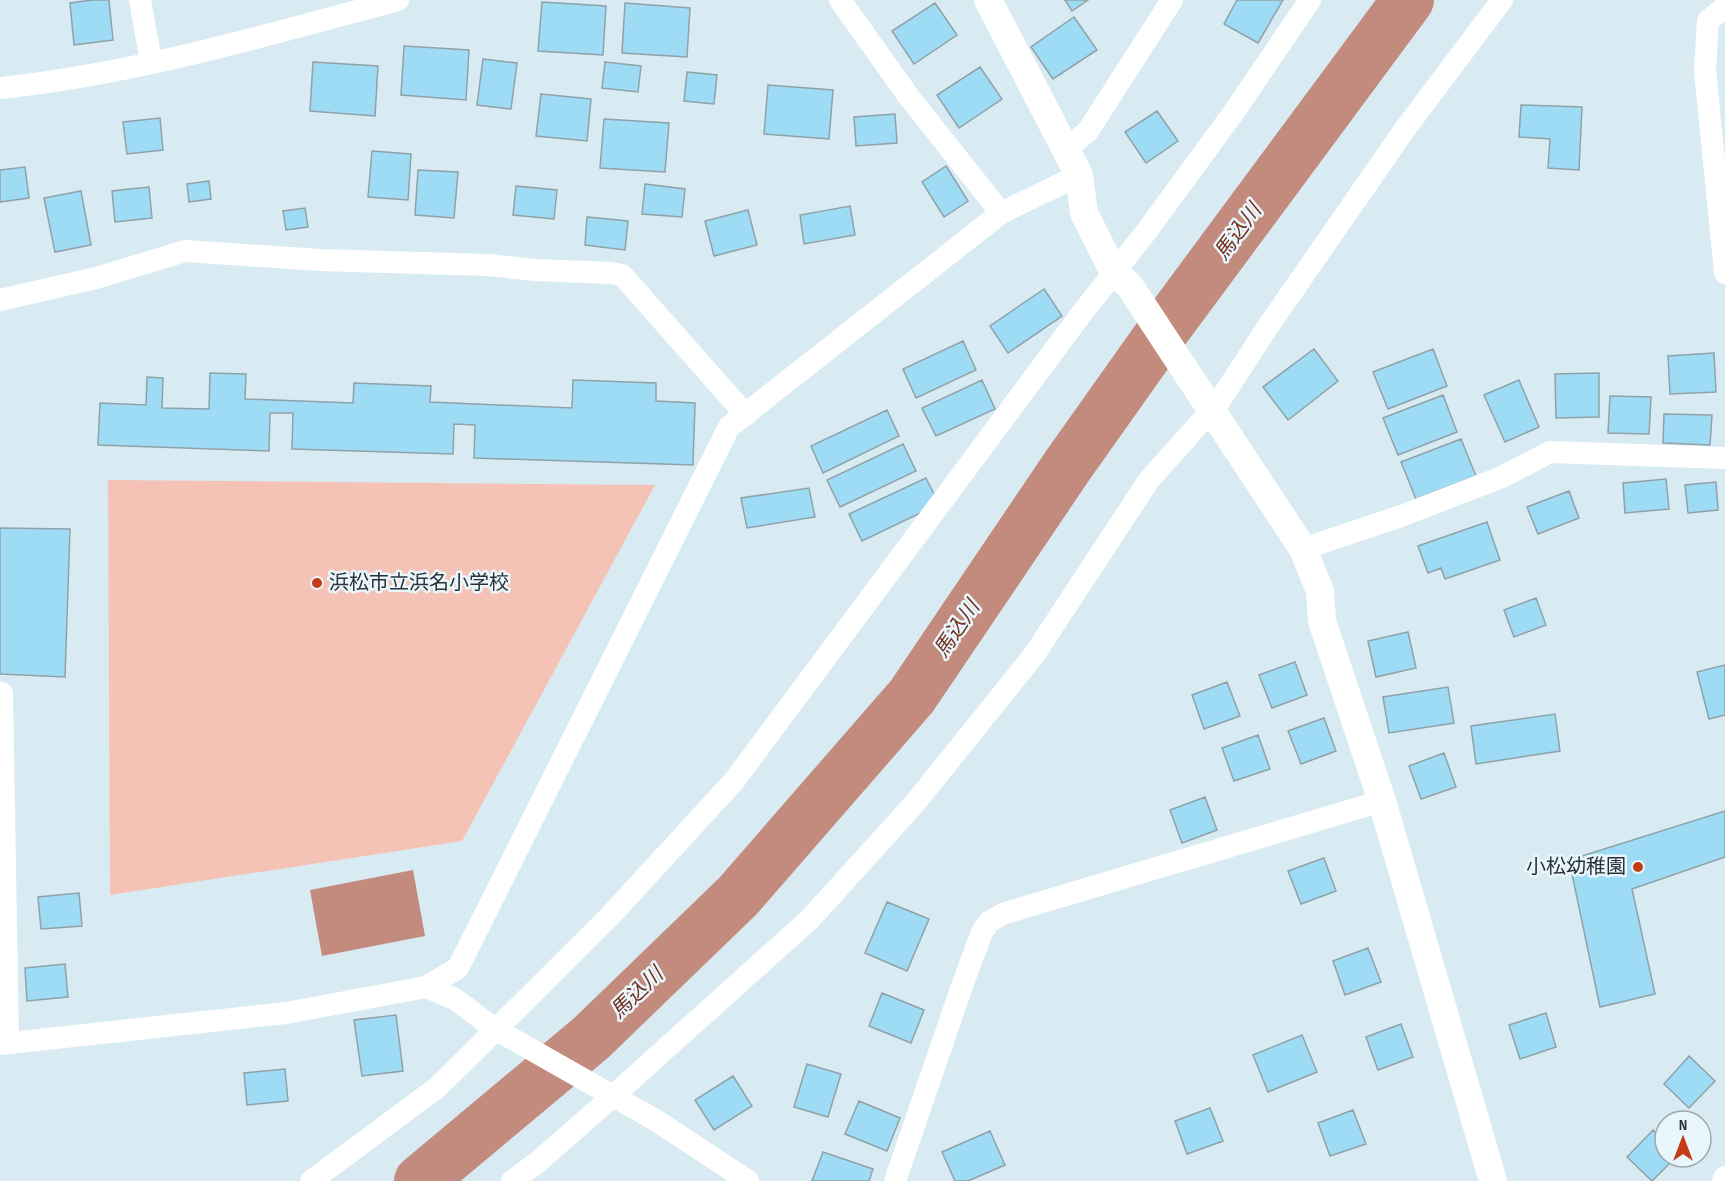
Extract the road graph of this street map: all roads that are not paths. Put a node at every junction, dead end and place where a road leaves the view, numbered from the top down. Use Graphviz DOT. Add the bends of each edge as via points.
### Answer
graph roads {
  1 [pos="140,0"];
  2 [pos="398,0"];
  3 [pos="840,0"];
  4 [pos="988,0"];
  5 [pos="1172,0"];
  6 [pos="1310,0"];
  7 [pos="1502,0"];
  8 [pos="1725,7"];
  9 [pos="151,62"];
  10 [pos="0,88"];
  11 [pos="1065,150"];
  12 [pos="1079,175"];
  13 [pos="1000,213"];
  14 [pos="1725,273"];
  15 [pos="1121,279"];
  16 [pos="0,300"];
  17 [pos="1209,404"];
  18 [pos="746,415"];
  19 [pos="1725,458"];
  20 [pos="1303,549"];
  21 [pos="0,693"];
  22 [pos="1382,801"];
  23 [pos="426,987"];
  24 [pos="495,1029"];
  25 [pos="4,1044"];
  26 [pos="613,1096"];
  27 [pos="1725,1177"];
  28 [pos="311,1181"];
  29 [pos="512,1181"];
  30 [pos="748,1181"];
  31 [pos="895,1181"];
  32 [pos="1493,1181"];
  33 [pos="1723,1181"];
  1 -- 9 [label="street"];
  2 -- 9 [label="street"];
  3 -- 13 [label="street" via="909,97"];
  4 -- 11 [label="street"];
  5 -- 11 [label="street" via="1088,131"];
  6 -- 15 [label="street"];
  7 -- 17 [label="street"];
  8 -- 14 [label="street" via="1708,21 1705,70"];
  9 -- 10 [label="street" via="57,82"];
  11 -- 12 [label="street"];
  12 -- 13 [label="street"];
  12 -- 15 [label="street" via="1084,213"];
  13 -- 18 [label="street"];
  15 -- 17 [label="street"];
  15 -- 24 [label="street" via="1082,313 734,782 610,916"];
  16 -- 18 [label="street" via="185,252 611,273 622,275"];
  17 -- 20 [label="street"];
  17 -- 26 [label="street" via="1149,480 1034,655 915,803 810,919"];
  18 -- 23 [label="street" via="729,427 458,968"];
  19 -- 20 [label="street" via="1550,452 1502,477"];
  20 -- 22 [label="street" via="1320,591 1322,621"];
  21 -- 25 [label="street"];
  22 -- 31 [label="street" via="1005,913 989,922 962,986"];
  22 -- 32 [label="street"];
  23 -- 24 [label="street" via="455,999"];
  23 -- 25 [label="street" via="286,1013"];
  24 -- 26 [label="street"];
  24 -- 28 [label="street" via="438,1087"];
  26 -- 29 [label="street"];
  26 -- 30 [label="street"];
  27 -- 33 [label="street"];
}
